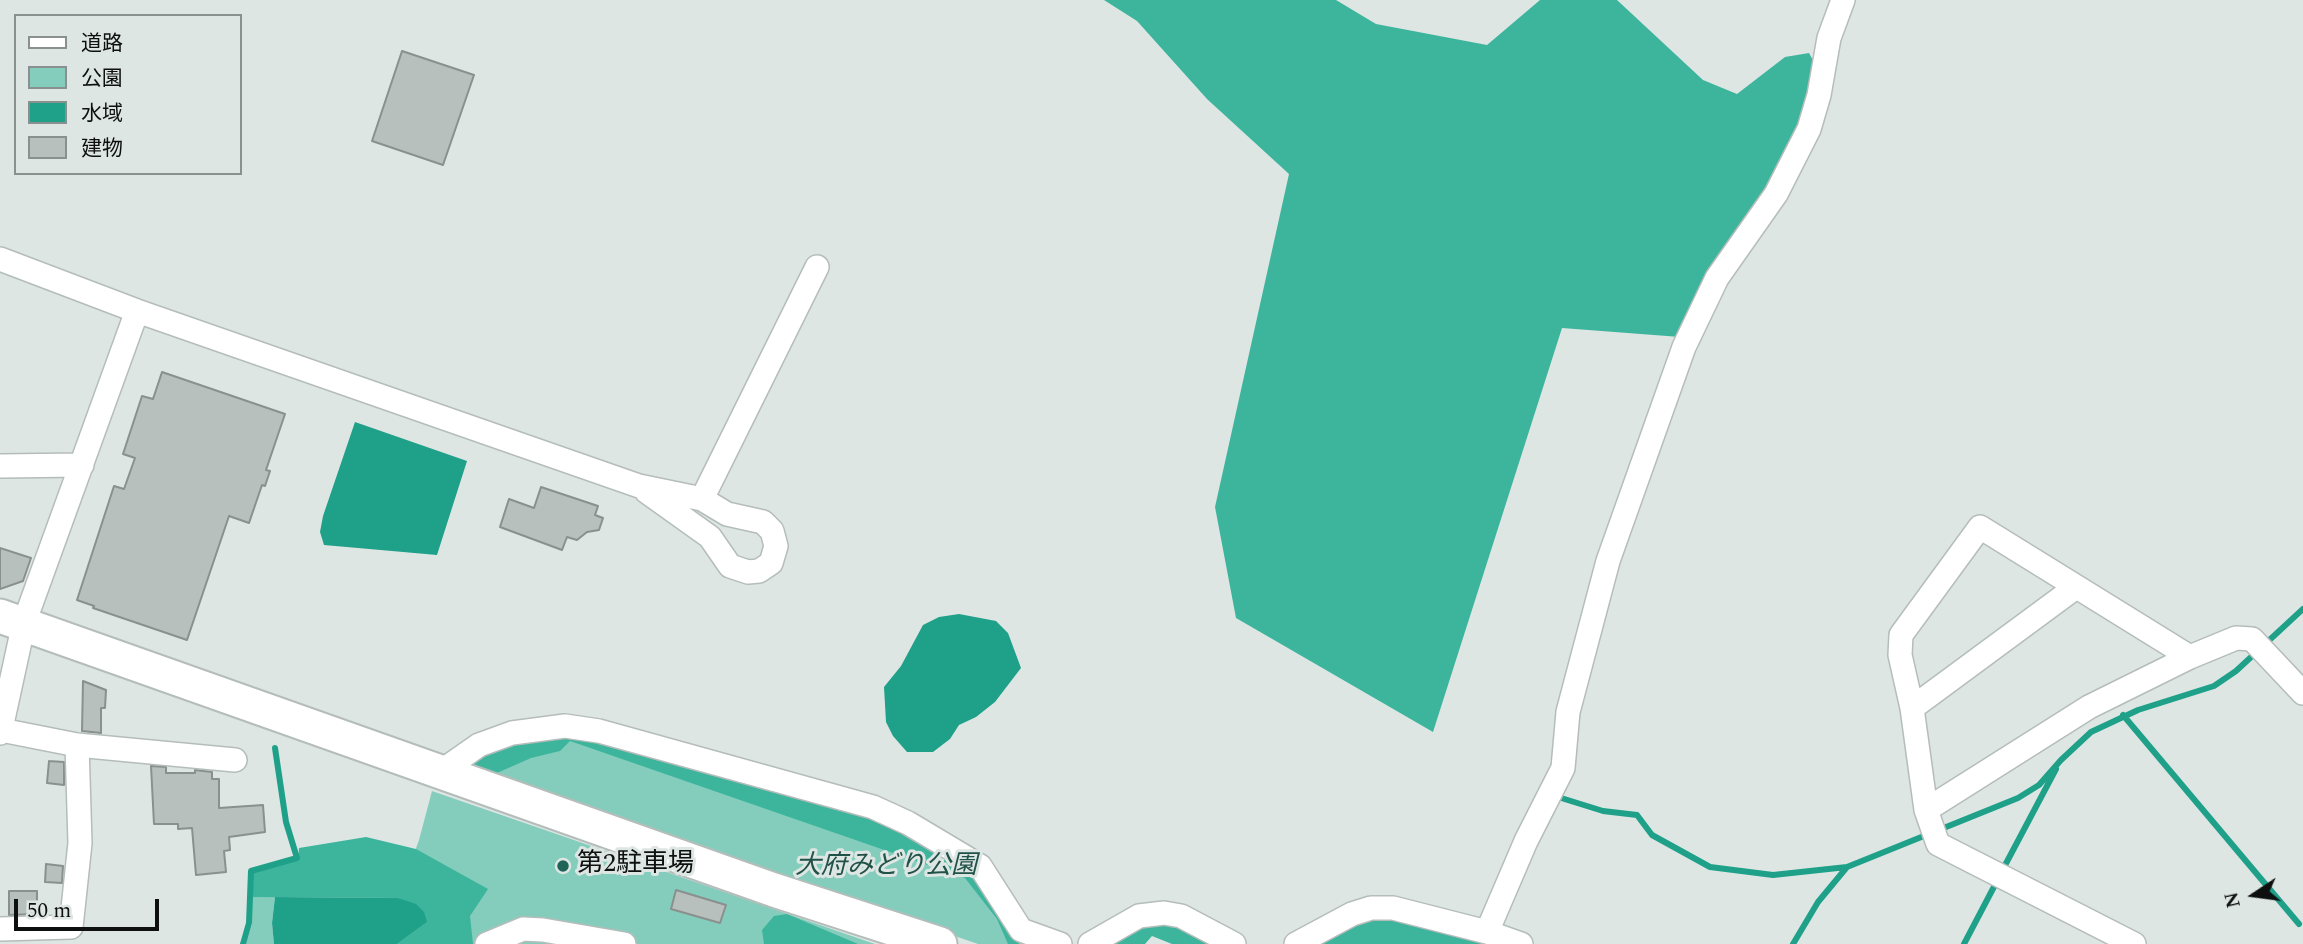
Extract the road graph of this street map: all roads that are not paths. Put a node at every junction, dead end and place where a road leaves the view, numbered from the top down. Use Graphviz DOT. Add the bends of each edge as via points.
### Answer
graph roads {
  1 [pos="1843,0"];
  2 [pos="0,259"];
  3 [pos="817,267"];
  4 [pos="137,311"];
  5 [pos="82,465"];
  6 [pos="0,466"];
  7 [pos="639,486"];
  8 [pos="702,499"];
  9 [pos="2076,587"];
  10 [pos="12,620"];
  11 [pos="2190,657"];
  12 [pos="2303,693"];
  13 [pos="1912,708"];
  14 [pos="0,731"];
  15 [pos="77,745"];
  16 [pos="235,760"];
  17 [pos="439,773"];
  18 [pos="1931,825"];
  19 [pos="0,929"];
  20 [pos="1487,932"];
  21 [pos="487,944"];
  22 [pos="624,944"];
  23 [pos="940,944"];
  24 [pos="1060,944"];
  25 [pos="1090,944"];
  26 [pos="1234,944"];
  27 [pos="1296,944"];
  28 [pos="1521,944"];
  29 [pos="2134,944"];
  1 -- 20 [label="street" via="1829,38 1810,129 1776,194 1717,278 1684,347 1608,561 1567,712 1563,768"];
  2 -- 4 [label="street"];
  3 -- 8 [label="street"];
  4 -- 5 [label="street"];
  4 -- 7 [label="street"];
  5 -- 6 [label="street"];
  5 -- 10 [label="street"];
  7 -- 8 [label="street"];
  7 -- 8 [label="street" via="710,537 730,566 759,571 772,562 776,546 772,531 763,522 727,514"];
  9 -- 11 [label="street"];
  9 -- 13 [label="street"];
  9 -- 13 [label="street" via="1980,527 1901,635 1900,655"];
  10 -- 14 [label="street"];
  10 -- 17 [label="street"];
  11 -- 12 [label="street" via="2236,638 2252,639"];
  11 -- 18 [label="street" via="2089,707"];
  13 -- 18 [label="street"];
  14 -- 15 [label="street"];
  15 -- 16 [label="street"];
  15 -- 19 [label="street" via="80,843 71,927"];
  17 -- 23 [label="street"];
  17 -- 24 [label="street" via="479,746 512,733 565,726 612,734 873,807 908,823 979,866 1021,930"];
  18 -- 29 [label="street" via="2002,877"];
  20 -- 27 [label="street" via="1393,908 1371,908"];
  20 -- 28 [label="street"];
  21 -- 22 [label="street" via="523,929"];
  25 -- 26 [label="street" via="1139,916 1164,913 1181,916"];
}
